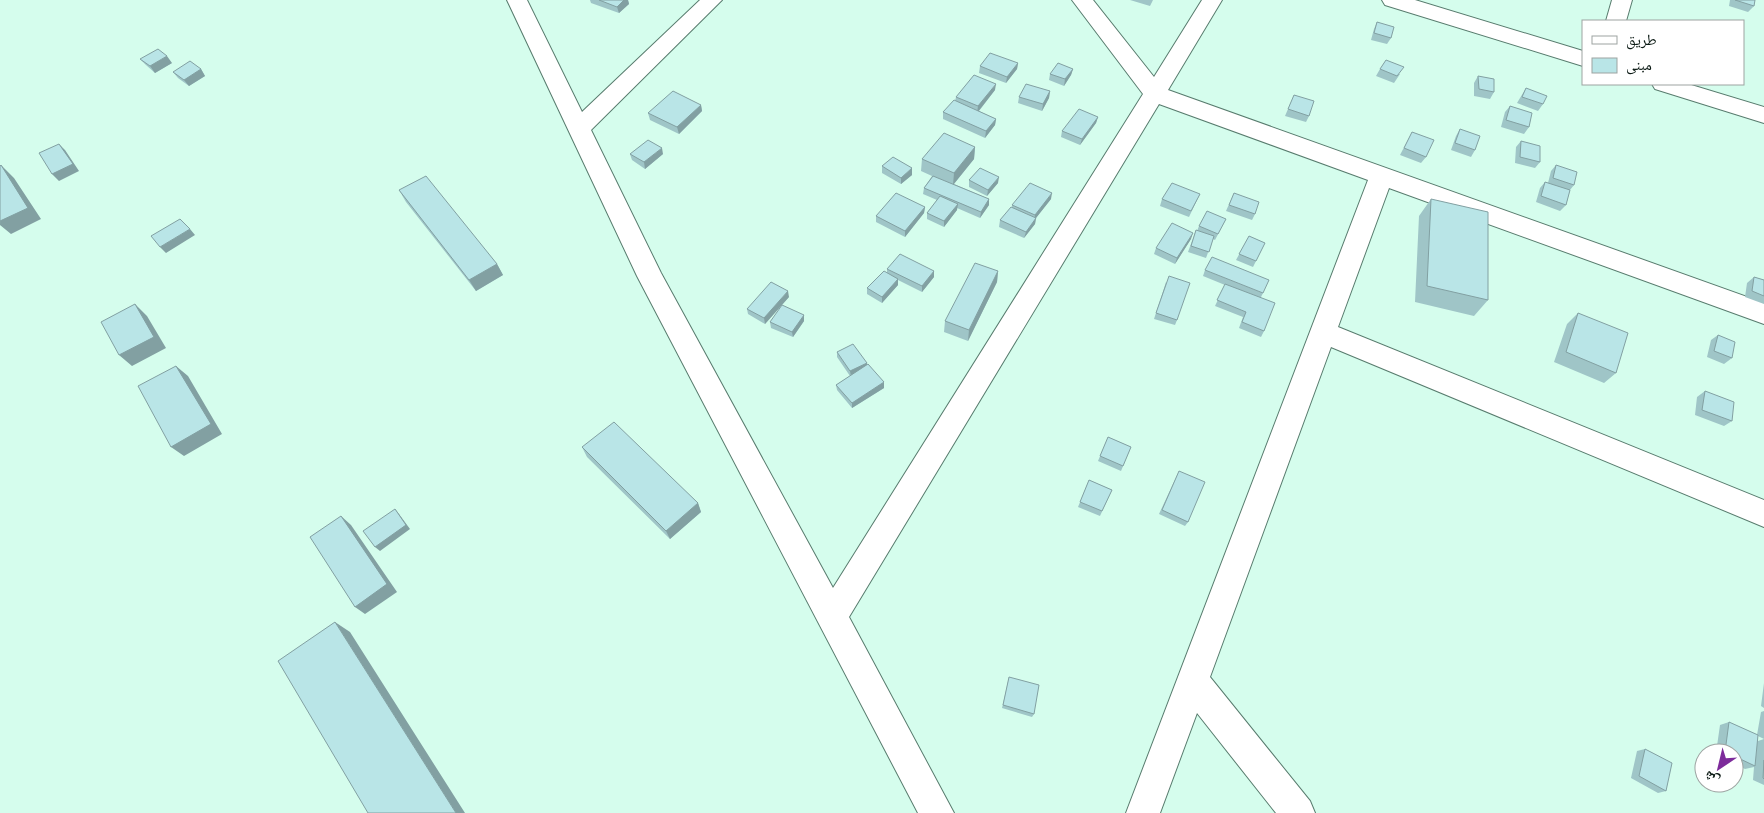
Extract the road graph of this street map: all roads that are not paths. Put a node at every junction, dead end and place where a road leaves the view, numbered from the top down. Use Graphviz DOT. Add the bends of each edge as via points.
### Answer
graph roads {
  1 [pos="517,0"];
  2 [pos="712,0"];
  3 [pos="1082,0"];
  4 [pos="1212,0"];
  5 [pos="1392,0"];
  6 [pos="1622,0"];
  7 [pos="1616,20"];
  8 [pos="1582,59"];
  9 [pos="1666,85"];
  10 [pos="1155,94"];
  11 [pos="1764,115"];
  12 [pos="579,128"];
  13 [pos="1381,176"];
  14 [pos="1764,314"];
  15 [pos="1323,332"];
  16 [pos="1764,514"];
  17 [pos="832,617"];
  18 [pos="1193,682"];
  19 [pos="937,813"];
  20 [pos="1143,813"];
  21 [pos="1298,813"];
  1 -- 12 [label="street"];
  2 -- 12 [label="street"];
  3 -- 10 [label="street"];
  4 -- 10 [label="street"];
  5 -- 8 [label="street"];
  6 -- 7 [label="street"];
  9 -- 11 [label="street"];
  10 -- 13 [label="street"];
  10 -- 17 [label="street"];
  12 -- 17 [label="street" via="650,276"];
  13 -- 14 [label="street"];
  13 -- 15 [label="street"];
  15 -- 16 [label="street"];
  15 -- 18 [label="street"];
  17 -- 19 [label="street"];
  18 -- 20 [label="street"];
  18 -- 21 [label="street"];
}
